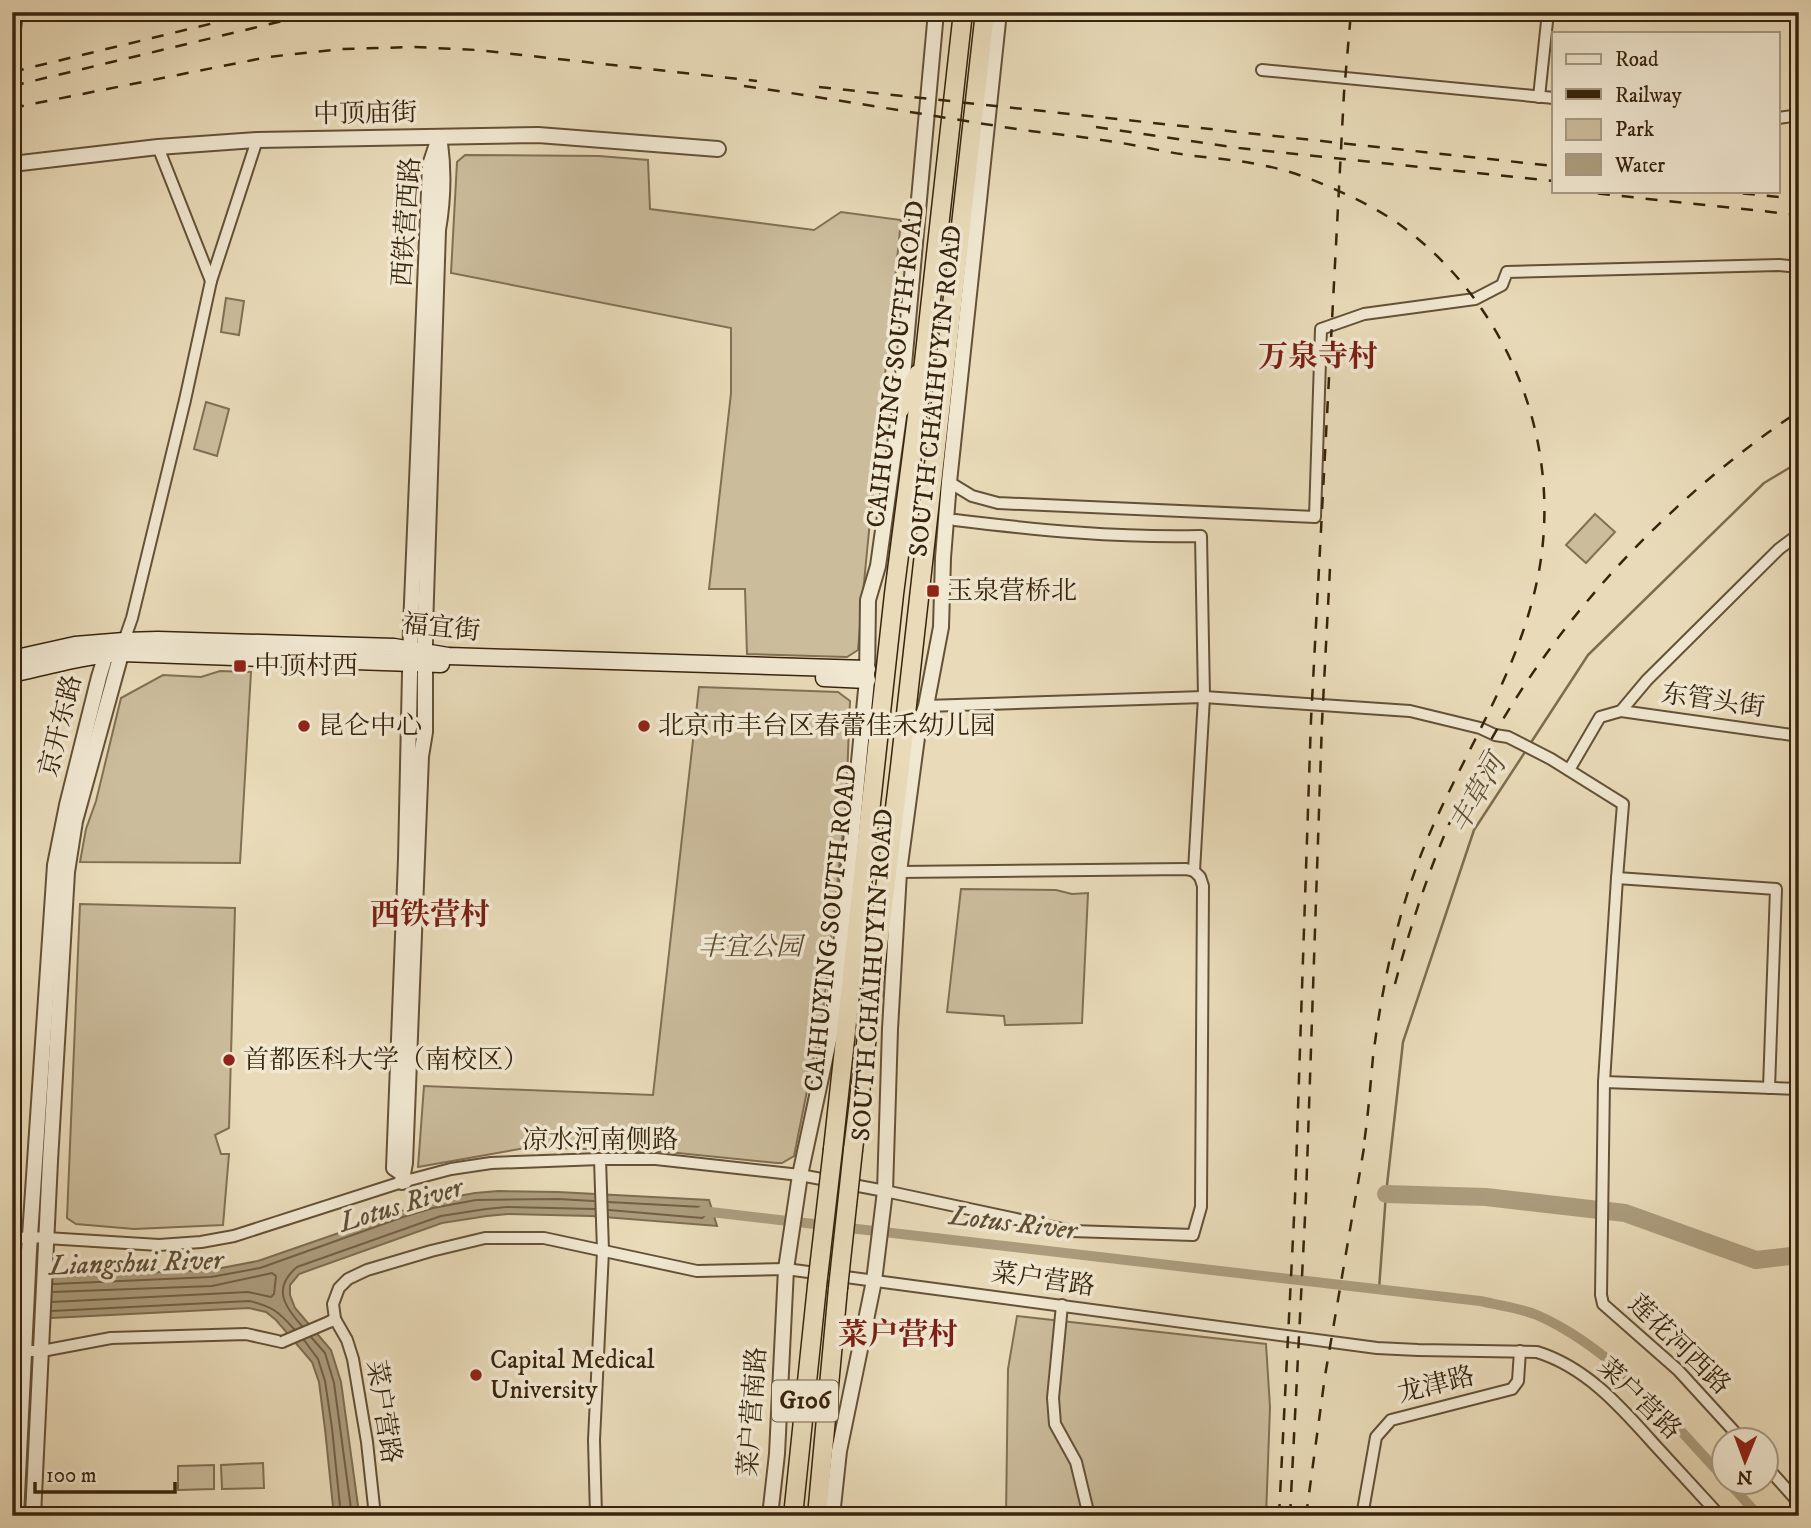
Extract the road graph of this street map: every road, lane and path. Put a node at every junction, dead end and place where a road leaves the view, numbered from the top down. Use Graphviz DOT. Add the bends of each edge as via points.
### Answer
graph roads {
  1 [pos="15,12"];
  2 [pos="936,12"];
  3 [pos="963,12"];
  4 [pos="985,12"];
  5 [pos="999,12"];
  6 [pos="1548,12"];
  7 [pos="12,38"];
  8 [pos="1262,70"];
  9 [pos="1539,97"];
  10 [pos="1552,98"];
  11 [pos="1799,115"];
  12 [pos="1780,118"];
  13 [pos="439,138"];
  14 [pos="257,140"];
  15 [pos="159,147"];
  16 [pos="719,149"];
  17 [pos="12,164"];
  18 [pos="1799,267"];
  19 [pos="211,281"];
  20 [pos="924,362"];
  21 [pos="900,409"];
  22 [pos="949,482"];
  23 [pos="1200,513"];
  24 [pos="955,520"];
  25 [pos="1799,534"];
  26 [pos="1201,536"];
  27 [pos="117,649"];
  28 [pos="418,657"];
  29 [pos="12,659"];
  30 [pos="12,674"];
  31 [pos="867,674"];
  32 [pos="1204,696"];
  33 [pos="926,706"];
  34 [pos="1621,711"];
  35 [pos="918,730"];
  36 [pos="1799,736"];
  37 [pos="900,767"];
  38 [pos="1569,770"];
  39 [pos="1194,871"];
  40 [pos="899,872"];
  41 [pos="1617,878"];
  42 [pos="1604,1083"];
  43 [pos="1769,1088"];
  44 [pos="1799,1089"];
  45 [pos="600,1158"];
  46 [pos="800,1175"];
  47 [pos="403,1179"];
  48 [pos="885,1191"];
  49 [pos="12,1239"];
  50 [pos="29,1244"];
  51 [pos="47,1244"];
  52 [pos="603,1251"];
  53 [pos="786,1269"];
  54 [pos="874,1281"];
  55 [pos="1062,1306"];
  56 [pos="332,1320"];
  57 [pos="18,1351"];
  58 [pos="42,1351"];
  59 [pos="1520,1351"];
  60 [pos="1729,1426"];
  61 [pos="1780,1482"];
  62 [pos="1799,1503"];
  63 [pos="16,1516"];
  64 [pos="33,1516"];
  65 [pos="375,1516"];
  66 [pos="596,1516"];
  67 [pos="770,1516"];
  68 [pos="793,1516"];
  69 [pos="817,1516"];
  70 [pos="832,1516"];
  71 [pos="1089,1516"];
  72 [pos="1363,1516"];
  73 [pos="1720,1516"];
  1 -- 7 [label="street"];
  2 -- 21 [label="street"];
  3 -- 20 [label="highway, CAIHUYING SOUTH ROAD / G106"];
  4 -- 37 [label="highway, CAIHUYING SOUTH ROAD / G106"];
  5 -- 22 [label="street, SOUTH CHAIHUYIN ROAD"];
  6 -- 9 [label="street"];
  8 -- 9 [label="street"];
  9 -- 10 [label="street"];
  11 -- 12 [label="street"];
  13 -- 14 [label="street, 中顶庙街"];
  13 -- 16 [label="street, 中顶庙街" via="538,135"];
  13 -- 28 [label="street, 西铁营西路" via="442,197"];
  14 -- 15 [label="street, 中顶庙街"];
  14 -- 19 [label="street"];
  15 -- 17 [label="street, 中顶庙街"];
  15 -- 19 [label="street"];
  18 -- 23 [label="street" via="1507,272 1502,285 1475,299 1364,314 1321,329 1315,517"];
  19 -- 27 [label="street, 京开东路" via="132,618"];
  20 -- 21 [label="highway"];
  20 -- 68 [label="highway, CAIHUYING SOUTH ROAD / G106, bridge" via="894,594"];
  21 -- 31 [label="street" via="878,563 868,600"];
  22 -- 23 [label="street" via="972,496 998,503"];
  22 -- 33 [label="street, SOUTH CHAIHUYIN ROAD" via="941,627"];
  23 -- 26 [label="street"];
  24 -- 26 [label="street" via="1070,533"];
  25 -- 34 [label="street" via="1779,548"];
  26 -- 32 [label="street"];
  27 -- 28 [label="main road, 福宜街" via="166,640 401,648"];
  27 -- 29 [label="main road, 福宜街" via="71,645"];
  27 -- 30 [label="main road, 福宜街"];
  27 -- 50 [label="street, 京开东路" via="66,805 55,865"];
  27 -- 51 [label="street, 京开东路" via="67,872"];
  28 -- 31 [label="main road, 福宜街"];
  28 -- 47 [label="street, 西铁营西路" via="394,1168"];
  31 -- 46 [label="street" via="834,1017"];
  32 -- 33 [label="street"];
  32 -- 38 [label="street" via="1410,711 1508,737"];
  32 -- 39 [label="street"];
  33 -- 35 [label="street, SOUTH CHAIHUYIN ROAD"];
  34 -- 36 [label="street, 东管头街"];
  34 -- 38 [label="street" via="1600,717"];
  35 -- 37 [label="highway"];
  35 -- 40 [label="street, SOUTH CHAIHUYIN ROAD"];
  37 -- 69 [label="highway, CAIHUYING SOUTH ROAD / G106, bridge" via="853,1150"];
  38 -- 41 [label="street, 莲花河西路" via="1623,804"];
  39 -- 40 [label="street"];
  39 -- 48 [label="street, 凉水河南侧路" via="1203,886 1201,1207 1193,1235 1072,1231"];
  40 -- 48 [label="street, SOUTH CHAIHUYIN ROAD"];
  41 -- 42 [label="street, 莲花河西路"];
  41 -- 43 [label="street" via="1776,889"];
  42 -- 43 [label="street"];
  42 -- 60 [label="street, 莲花河西路" via="1603,1304 1678,1370"];
  43 -- 44 [label="street"];
  45 -- 46 [label="street, 凉水河南侧路"];
  45 -- 47 [label="street, 凉水河南侧路" via="491,1163"];
  45 -- 52 [label="street"];
  46 -- 48 [label="street, 凉水河南侧路"];
  46 -- 53 [label="street, 菜户营南路"];
  47 -- 51 [label="street, 凉水河南侧路" via="234,1236 159,1245"];
  48 -- 54 [label="street, SOUTH CHAIHUYIN ROAD"];
  49 -- 50 [label="street, 凉水河南侧路"];
  50 -- 51 [label="street, 凉水河南侧路"];
  50 -- 57 [label="street, 京开东路" via="25,1333"];
  51 -- 58 [label="street, 京开东路"];
  52 -- 53 [label="street, 菜户营路" via="697,1271"];
  52 -- 56 [label="street, 菜户营路" via="544,1238 485,1238 430,1251 348,1279 339,1287"];
  52 -- 66 [label="street" via="594,1440"];
  53 -- 54 [label="street, 菜户营路"];
  53 -- 67 [label="street, 菜户营南路"];
  54 -- 55 [label="street, 菜户营路"];
  54 -- 70 [label="street" via="839,1451"];
  55 -- 59 [label="street, 菜户营路" via="1377,1348"];
  55 -- 71 [label="street" via="1053,1398 1055,1424 1076,1462"];
  56 -- 58 [label="street, bridge" via="282,1342 246,1334 111,1338"];
  56 -- 65 [label="street, 菜户营路" via="347,1339 353,1359"];
  57 -- 58 [label="street"];
  57 -- 63 [label="street, 京开东路"];
  58 -- 64 [label="street, 京开东路"];
  59 -- 72 [label="street, 龙津路" via="1518,1381 1512,1389 1391,1420 1376,1437"];
  59 -- 73 [label="street, 菜户营路" via="1549,1356 1614,1400"];
  61 -- 62 [label="street"];
}
